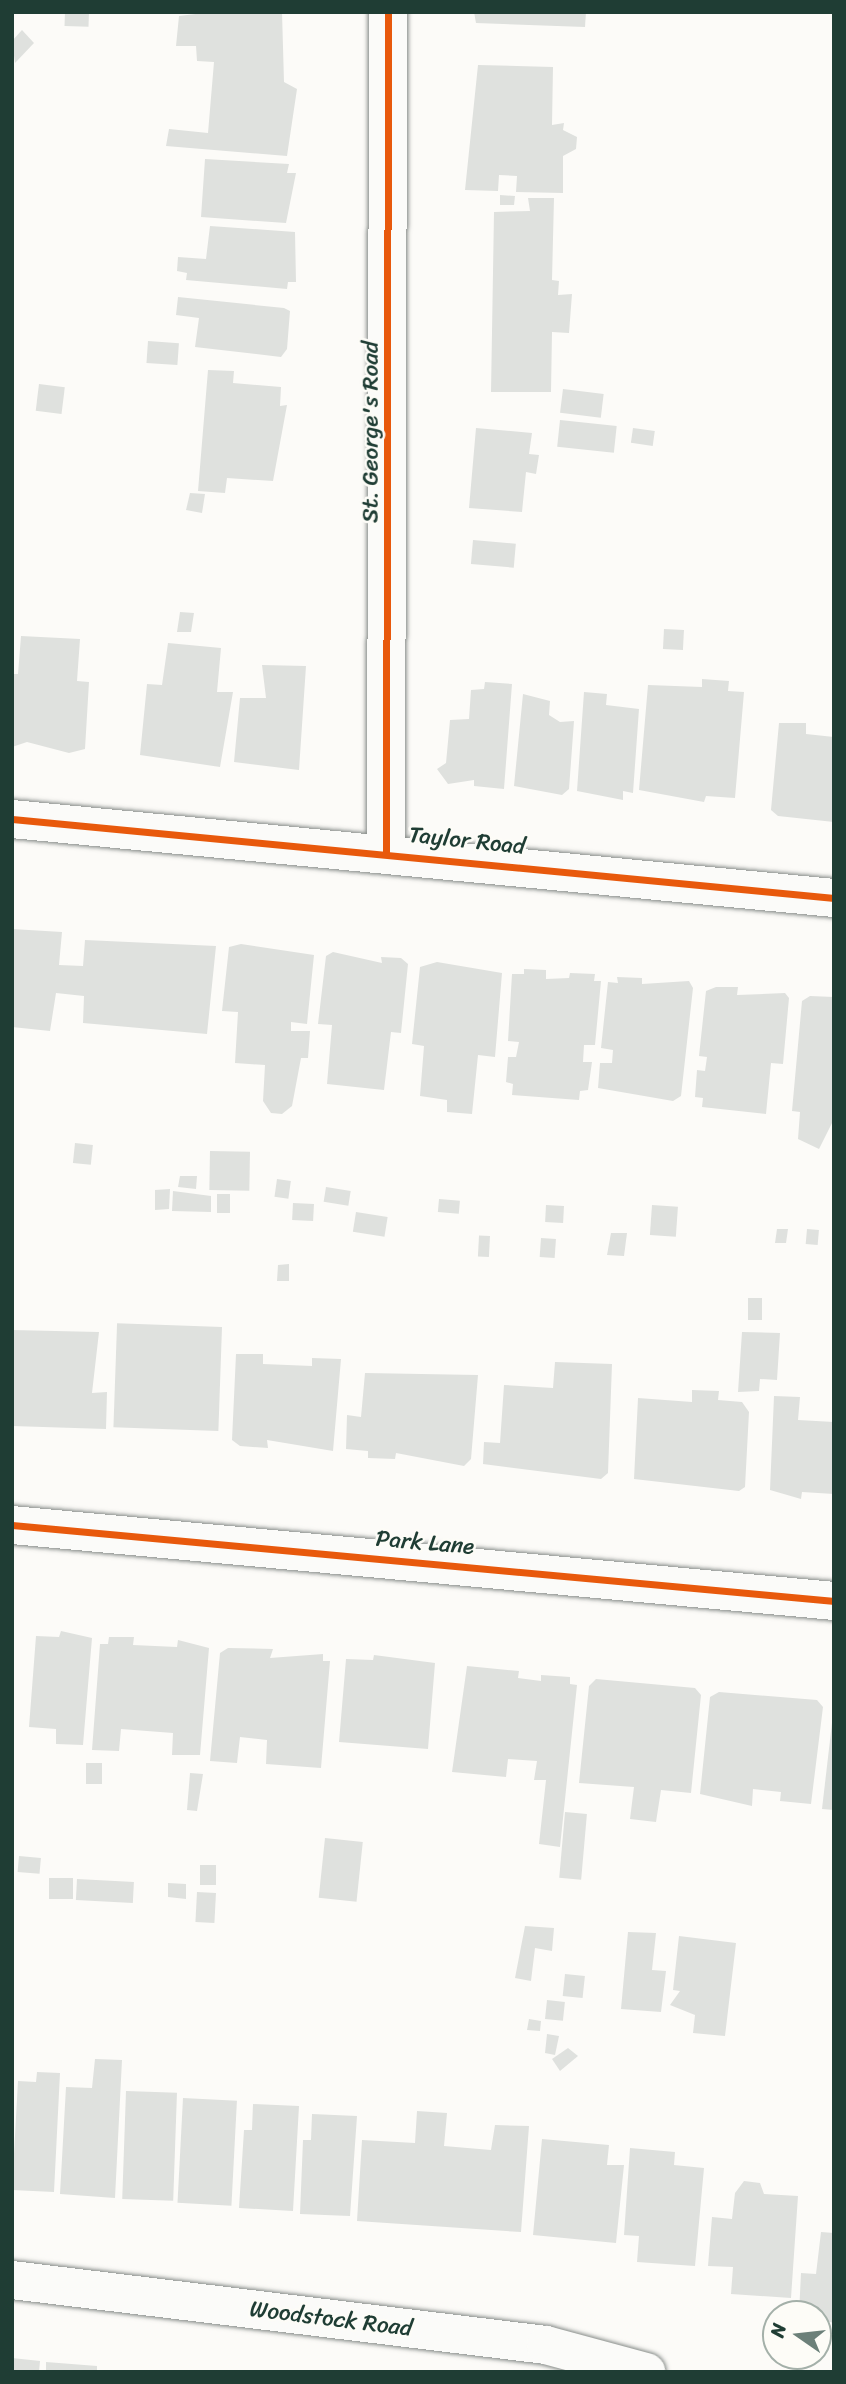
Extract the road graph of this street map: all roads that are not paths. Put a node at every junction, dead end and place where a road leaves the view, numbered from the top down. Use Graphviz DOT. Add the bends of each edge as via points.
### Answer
graph roads {
  1 [pos="388,12"];
  2 [pos="12,819"];
  3 [pos="386,852"];
  4 [pos="834,898"];
  5 [pos="12,1525"];
  6 [pos="834,1601"];
  7 [pos="12,2280"];
  8 [pos="646,2372"];
  1 -- 3 [label="street, St. George's Road"];
  2 -- 3 [label="street, Taylor Road"];
  3 -- 4 [label="street, Taylor Road"];
  5 -- 6 [label="street, Park Lane"];
  7 -- 8 [label="street, Woodstock Road" via="546,2344"];
}
